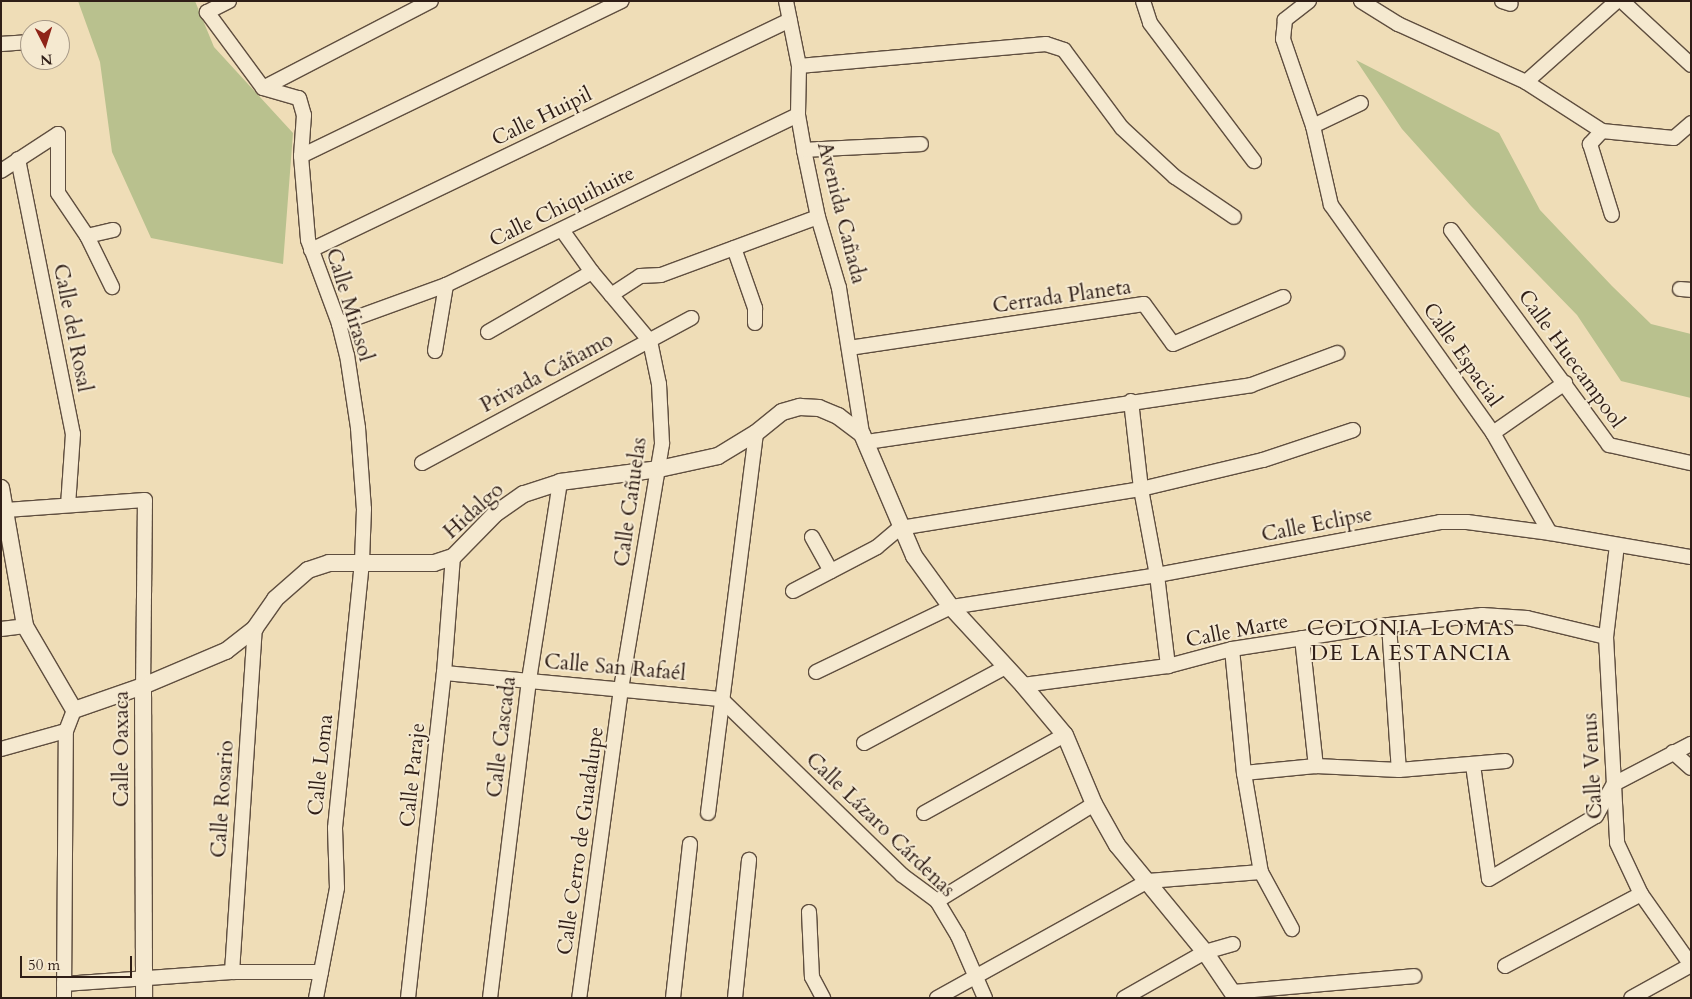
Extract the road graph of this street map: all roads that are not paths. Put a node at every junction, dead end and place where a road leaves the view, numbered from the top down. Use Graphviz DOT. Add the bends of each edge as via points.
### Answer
graph roads {
  1 [pos="229,1"];
  2 [pos="431,1"];
  3 [pos="622,1"];
  4 [pos="786,1"];
  5 [pos="1143,1"];
  6 [pos="1309,1"];
  7 [pos="1361,1"];
  8 [pos="1617,1"];
  9 [pos="1622,1"];
  10 [pos="1374,5"];
  11 [pos="790,20"];
  12 [pos="20,43"];
  13 [pos="1,44"];
  14 [pos="1691,65"];
  15 [pos="799,66"];
  16 [pos="1526,82"];
  17 [pos="263,88"];
  18 [pos="1361,103"];
  19 [pos="798,115"];
  20 [pos="1691,123"];
  21 [pos="1313,126"];
  22 [pos="1602,131"];
  23 [pos="921,144"];
  24 [pos="804,150"];
  25 [pos="302,156"];
  26 [pos="18,160"];
  27 [pos="1254,161"];
  28 [pos="1,171"];
  29 [pos="1612,215"];
  30 [pos="818,217"];
  31 [pos="1234,217"];
  32 [pos="113,230"];
  33 [pos="562,230"];
  34 [pos="1451,230"];
  35 [pos="87,236"];
  36 [pos="734,248"];
  37 [pos="311,250"];
  38 [pos="592,272"];
  39 [pos="446,285"];
  40 [pos="112,287"];
  41 [pos="611,294"];
  42 [pos="1283,297"];
  43 [pos="691,318"];
  44 [pos="755,323"];
  45 [pos="339,324"];
  46 [pos="488,332"];
  47 [pos="650,341"];
  48 [pos="849,348"];
  49 [pos="435,351"];
  50 [pos="1337,353"];
  51 [pos="1565,383"];
  52 [pos="1131,401"];
  53 [pos="1352,430"];
  54 [pos="756,433"];
  55 [pos="1493,433"];
  56 [pos="865,438"];
  57 [pos="422,463"];
  58 [pos="1691,463"];
  59 [pos="659,469"];
  60 [pos="560,482"];
  61 [pos="1,488"];
  62 [pos="1141,489"];
  63 [pos="68,505"];
  64 [pos="6,510"];
  65 [pos="900,528"];
  66 [pos="1550,533"];
  67 [pos="812,537"];
  68 [pos="6,544"];
  69 [pos="1617,545"];
  70 [pos="453,557"];
  71 [pos="1691,557"];
  72 [pos="362,562"];
  73 [pos="831,572"];
  74 [pos="1157,575"];
  75 [pos="793,591"];
  76 [pos="951,607"];
  77 [pos="1389,625"];
  78 [pos="25,626"];
  79 [pos="255,628"];
  80 [pos="1,629"];
  81 [pos="1302,638"];
  82 [pos="1606,638"];
  83 [pos="1232,649"];
  84 [pos="1168,666"];
  85 [pos="1006,667"];
  86 [pos="816,672"];
  87 [pos="444,674"];
  88 [pos="529,680"];
  89 [pos="1024,685"];
  90 [pos="143,686"];
  91 [pos="621,689"];
  92 [pos="722,699"];
  93 [pos="74,710"];
  94 [pos="66,731"];
  95 [pos="1065,735"];
  96 [pos="864,743"];
  97 [pos="1691,744"];
  98 [pos="1,749"];
  99 [pos="1673,752"];
  100 [pos="1506,761"];
  101 [pos="1473,765"];
  102 [pos="1316,766"];
  103 [pos="1691,768"];
  104 [pos="1399,770"];
  105 [pos="1244,773"];
  106 [pos="1614,784"];
  107 [pos="1094,804"];
  108 [pos="708,812"];
  109 [pos="924,813"];
  110 [pos="690,844"];
  111 [pos="749,860"];
  112 [pos="1261,872"];
  113 [pos="1148,881"];
  114 [pos="1641,894"];
  115 [pos="937,901"];
  116 [pos="809,912"];
  117 [pos="1292,929"];
  118 [pos="1233,944"];
  119 [pos="1205,952"];
  120 [pos="1691,965"];
  121 [pos="1505,966"];
  122 [pos="232,972"];
  123 [pos="321,972"];
  124 [pos="976,976"];
  125 [pos="1414,976"];
  126 [pos="144,977"];
  127 [pos="64,991"];
  128 [pos="1234,995"];
  129 [pos="411,997"];
  130 [pos="144,998"];
  131 [pos="316,998"];
  132 [pos="490,998"];
  133 [pos="579,998"];
  134 [pos="672,998"];
  135 [pos="735,998"];
  136 [pos="823,998"];
  137 [pos="937,998"];
  138 [pos="985,998"];
  139 [pos="1124,998"];
  140 [pos="1632,998"];
  1 -- 17 [label="street" via="207,12"];
  2 -- 17 [label="street"];
  3 -- 25 [label="street"];
  4 -- 11 [label="street, Avenida Cañada"];
  5 -- 27 [label="street" via="1150,23"];
  6 -- 21 [label="street" via="1285,20 1283,39"];
  7 -- 10 [label="street"];
  8 -- 16 [label="street"];
  9 -- 14 [label="street"];
  10 -- 16 [label="street" via="1398,24"];
  11 -- 15 [label="street, Avenida Cañada"];
  11 -- 37 [label="street, Calle Huipil"];
  12 -- 13 [label="street"];
  15 -- 19 [label="street, Avenida Cañada"];
  15 -- 31 [label="street" via="1046,44 1064,50 1122,128 1175,177"];
  16 -- 22 [label="street"];
  17 -- 25 [label="street, Calle Mirasol" via="299,98 304,115"];
  18 -- 21 [label="street"];
  19 -- 24 [label="street, Avenida Cañada"];
  19 -- 33 [label="street, Calle Chiquihuite"];
  20 -- 22 [label="street" via="1674,138"];
  21 -- 55 [label="street, Calle Espacial" via="1331,205"];
  22 -- 29 [label="street" via="1590,144"];
  23 -- 24 [label="street"];
  24 -- 30 [label="street, Avenida Cañada"];
  25 -- 37 [label="street, Calle Mirasol"];
  26 -- 28 [label="street"];
  26 -- 35 [label="street, Calle del Rosal" via="58,134 58,193"];
  26 -- 63 [label="street, Calle del Rosal" via="73,434"];
  30 -- 36 [label="street"];
  30 -- 48 [label="street, Avenida Cañada" via="839,288"];
  32 -- 35 [label="street"];
  33 -- 38 [label="street, Calle Cañuelas"];
  33 -- 39 [label="street, Calle Chiquihuite"];
  34 -- 51 [label="street, Calle Huecampool"];
  35 -- 40 [label="street, Calle del Rosal"];
  36 -- 41 [label="street" via="661,275 640,276"];
  36 -- 44 [label="street" via="755,308"];
  37 -- 45 [label="street, Calle Mirasol"];
  38 -- 41 [label="street, Calle Cañuelas"];
  38 -- 46 [label="street"];
  39 -- 45 [label="street, Calle Chiquihuite"];
  39 -- 49 [label="street"];
  41 -- 47 [label="street, Calle Cañuelas"];
  42 -- 48 [label="street, Cerrada Planeta" via="1173,344 1144,304"];
  43 -- 47 [label="street, Privada Cáñamo"];
  45 -- 72 [label="street, Calle Mirasol" via="358,428 364,509"];
  47 -- 57 [label="street, Privada Cáñamo"];
  47 -- 59 [label="street, Calle Cañuelas" via="659,384 662,444"];
  48 -- 56 [label="street, Avenida Cañada"];
  50 -- 52 [label="street" via="1251,385"];
  51 -- 55 [label="street"];
  51 -- 58 [label="street, Calle Huecampool" via="1609,445"];
  52 -- 56 [label="street"];
  52 -- 62 [label="street"];
  53 -- 62 [label="street" via="1263,460"];
  54 -- 56 [label="street, Hidalgo" via="782,412 800,407 819,408 838,416"];
  54 -- 59 [label="street, Hidalgo" via="718,456"];
  54 -- 92 [label="street"];
  55 -- 66 [label="street, Calle Espacial"];
  56 -- 65 [label="street"];
  59 -- 60 [label="street, Hidalgo"];
  59 -- 91 [label="street, Calle Cañuelas"];
  60 -- 70 [label="street, Hidalgo" via="524,494 495,514"];
  60 -- 88 [label="street, Calle Cascada"];
  61 -- 64 [label="street"];
  62 -- 65 [label="street"];
  62 -- 74 [label="street"];
  63 -- 64 [label="street"];
  63 -- 90 [label="street, Calle Oaxaca" via="145,500"];
  64 -- 68 [label="street"];
  65 -- 73 [label="street" via="878,547"];
  65 -- 76 [label="street" via="914,556"];
  66 -- 69 [label="street, Calle Eclipse"];
  66 -- 74 [label="street, Calle Eclipse" via="1467,522 1440,522"];
  67 -- 73 [label="street"];
  68 -- 78 [label="street"];
  69 -- 71 [label="street, Calle Eclipse"];
  69 -- 82 [label="street, Calle Venus"];
  70 -- 72 [label="street, Hidalgo" via="434,563"];
  70 -- 87 [label="street, Calle Paraje"];
  72 -- 79 [label="street, Hidalgo" via="329,563 308,570 275,599"];
  72 -- 123 [label="street, Calle Loma" via="335,828 337,888"];
  73 -- 75 [label="street"];
  74 -- 76 [label="street, Calle Eclipse"];
  74 -- 84 [label="street"];
  76 -- 85 [label="street"];
  76 -- 86 [label="street, Calle Eclipse"];
  77 -- 81 [label="street, Calle Marte"];
  77 -- 82 [label="street, Calle Marte" via="1482,615 1527,618"];
  77 -- 104 [label="street"];
  78 -- 80 [label="street"];
  78 -- 93 [label="street"];
  79 -- 90 [label="street, Hidalgo" via="226,651"];
  79 -- 122 [label="street, Calle Rosario"];
  81 -- 83 [label="street, Calle Marte"];
  81 -- 102 [label="street"];
  82 -- 106 [label="street, Calle Venus"];
  83 -- 84 [label="street, Calle Marte"];
  83 -- 105 [label="street"];
  84 -- 89 [label="street, Calle Marte"];
  85 -- 89 [label="street"];
  85 -- 96 [label="street"];
  87 -- 88 [label="street, Calle San Rafaél"];
  87 -- 129 [label="street, Calle Paraje"];
  88 -- 91 [label="street, Calle San Rafaél"];
  88 -- 132 [label="street, Calle Cascada"];
  89 -- 95 [label="street"];
  90 -- 93 [label="street, Hidalgo"];
  90 -- 126 [label="street, Calle Oaxaca"];
  91 -- 92 [label="street, Calle San Rafaél"];
  91 -- 133 [label="street, Calle Cerro de Guadalupe"];
  92 -- 108 [label="street"];
  92 -- 115 [label="street, Calle Lázaro Cárdenas" via="902,875"];
  93 -- 94 [label="street"];
  94 -- 98 [label="street"];
  94 -- 127 [label="street"];
  95 -- 107 [label="street"];
  95 -- 109 [label="street"];
  97 -- 99 [label="street"];
  99 -- 103 [label="street"];
  99 -- 106 [label="street"];
  100 -- 101 [label="street"];
  101 -- 104 [label="street"];
  101 -- 106 [label="street" via="1489,879 1596,816"];
  102 -- 104 [label="street"];
  102 -- 105 [label="street"];
  105 -- 112 [label="street"];
  106 -- 114 [label="street, Calle Venus" via="1617,843"];
  107 -- 113 [label="street" via="1117,845"];
  107 -- 115 [label="street"];
  110 -- 134 [label="street"];
  111 -- 135 [label="street"];
  112 -- 113 [label="street"];
  112 -- 117 [label="street"];
  113 -- 119 [label="street"];
  113 -- 124 [label="street"];
  114 -- 120 [label="street, Calle Venus"];
  114 -- 121 [label="street"];
  115 -- 124 [label="street, Calle Lázaro Cárdenas"];
  116 -- 136 [label="street" via="812,977"];
  118 -- 119 [label="street"];
  119 -- 128 [label="street"];
  119 -- 139 [label="street"];
  120 -- 140 [label="street"];
  122 -- 123 [label="street"];
  122 -- 126 [label="street"];
  123 -- 131 [label="street, Calle Loma"];
  124 -- 137 [label="street"];
  124 -- 138 [label="street, Calle Lázaro Cárdenas"];
  125 -- 128 [label="street"];
  126 -- 127 [label="street"];
  126 -- 130 [label="street, Calle Oaxaca"];
}
